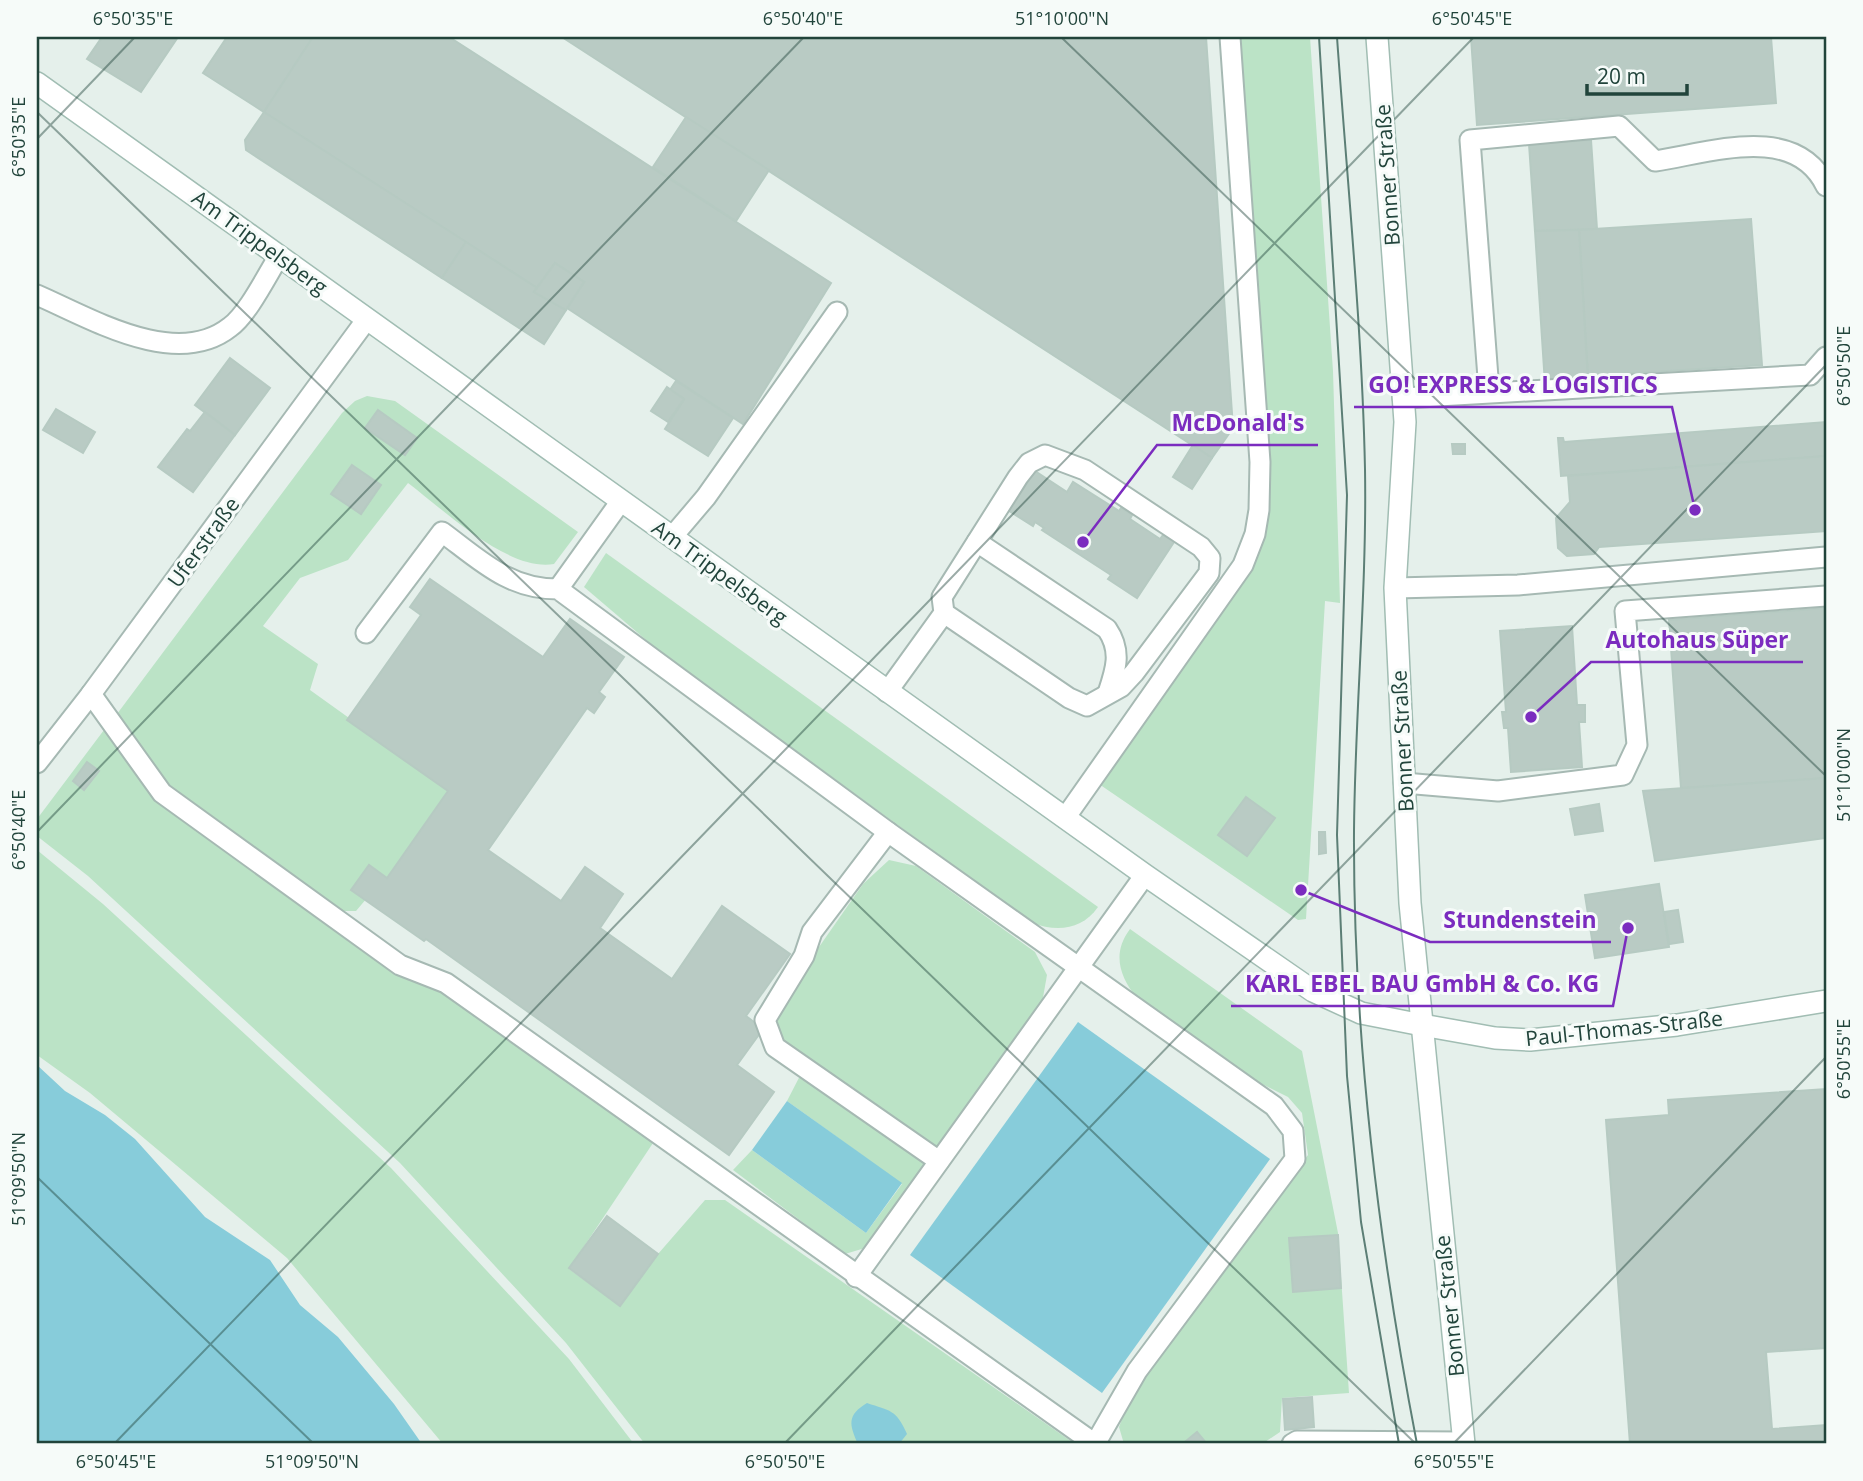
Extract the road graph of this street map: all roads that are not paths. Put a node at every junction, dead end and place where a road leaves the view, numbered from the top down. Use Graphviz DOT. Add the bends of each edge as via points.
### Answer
graph roads {
  1 [pos="1230,37"];
  2 [pos="1377,37"];
  3 [pos="37,83"];
  4 [pos="1826,186"];
  5 [pos="279,256"];
  6 [pos="37,295"];
  7 [pos="837,312"];
  8 [pos="367,319"];
  9 [pos="1826,357"];
  10 [pos="1489,391"];
  11 [pos="1403,398"];
  12 [pos="621,501"];
  13 [pos="671,537"];
  14 [pos="977,542"];
  15 [pos="1826,557"];
  16 [pos="1395,588"];
  17 [pos="558,589"];
  18 [pos="1826,596"];
  19 [pos="944,613"];
  20 [pos="366,634"];
  21 [pos="887,692"];
  22 [pos="1108,693"];
  23 [pos="91,694"];
  24 [pos="37,762"];
  25 [pos="1404,783"];
  26 [pos="1065,818"];
  27 [pos="888,832"];
  28 [pos="1145,876"];
  29 [pos="1077,969"];
  30 [pos="1826,1001"];
  31 [pos="1422,1026"];
  32 [pos="939,1161"];
  33 [pos="856,1277"];
  34 [pos="1463,1443"];
  35 [pos="1095,1444"];
  36 [pos="1292,1444"];
  1 -- 26 [label="lane" via="1260,463 1255,534 1243,565"];
  2 -- 11 [label="main road, Bonner Straße"];
  3 -- 5 [label="main road, Am Trippelsberg"];
  4 -- 10 [label="lane" via="1802,156 1783,148 1760,146 1655,161 1619,127 1470,140"];
  5 -- 6 [label="lane" via="231,327 202,341 167,344 135,337"];
  5 -- 8 [label="main road, Am Trippelsberg"];
  7 -- 13 [label="lane" via="706,498"];
  8 -- 12 [label="main road, Am Trippelsberg"];
  8 -- 23 [label="lane, Uferstraße"];
  9 -- 10 [label="lane" via="1810,375"];
  10 -- 11 [label="lane"];
  11 -- 16 [label="main road, Bonner Straße"];
  12 -- 13 [label="main road, Am Trippelsberg"];
  12 -- 17 [label="lane"];
  13 -- 21 [label="main road, Am Trippelsberg"];
  14 -- 19 [label="lane" via="942,597"];
  14 -- 22 [label="lane" via="1107,629 1118,650"];
  14 -- 22 [label="lane" via="1029,463 1045,455 1085,470 1201,547 1210,558 1202,584 1134,673"];
  15 -- 16 [label="lane" via="1518,585"];
  16 -- 25 [label="main road, Bonner Straße"];
  17 -- 20 [label="lane" via="522,587 505,579 442,532"];
  17 -- 27 [label="lane"];
  18 -- 25 [label="lane" via="1625,611 1637,745 1623,775 1498,791"];
  19 -- 21 [label="lane"];
  19 -- 22 [label="lane" via="1069,698 1087,706"];
  21 -- 26 [label="main road, Am Trippelsberg"];
  23 -- 24 [label="lane, Uferstraße"];
  23 -- 33 [label="lane" via="162,793 400,965 446,983"];
  25 -- 31 [label="main road, Bonner Straße"];
  26 -- 28 [label="main road, Am Trippelsberg"];
  27 -- 29 [label="lane"];
  27 -- 32 [label="lane" via="812,932 804,956 765,1020 775,1047"];
  28 -- 29 [label="lane"];
  28 -- 31 [label="main road, Am Trippelsberg" via="1324,997 1361,1013"];
  29 -- 32 [label="lane"];
  29 -- 35 [label="lane" via="1274,1106 1293,1131 1295,1159 1136,1371"];
  30 -- 31 [label="main road, Paul-Thomas-Straße" via="1676,1025 1530,1040"];
  31 -- 34 [label="main road, Bonner Straße"];
  32 -- 33 [label="lane"];
  33 -- 35 [label="lane"];
  34 -- 36 [label="lane"];
}
